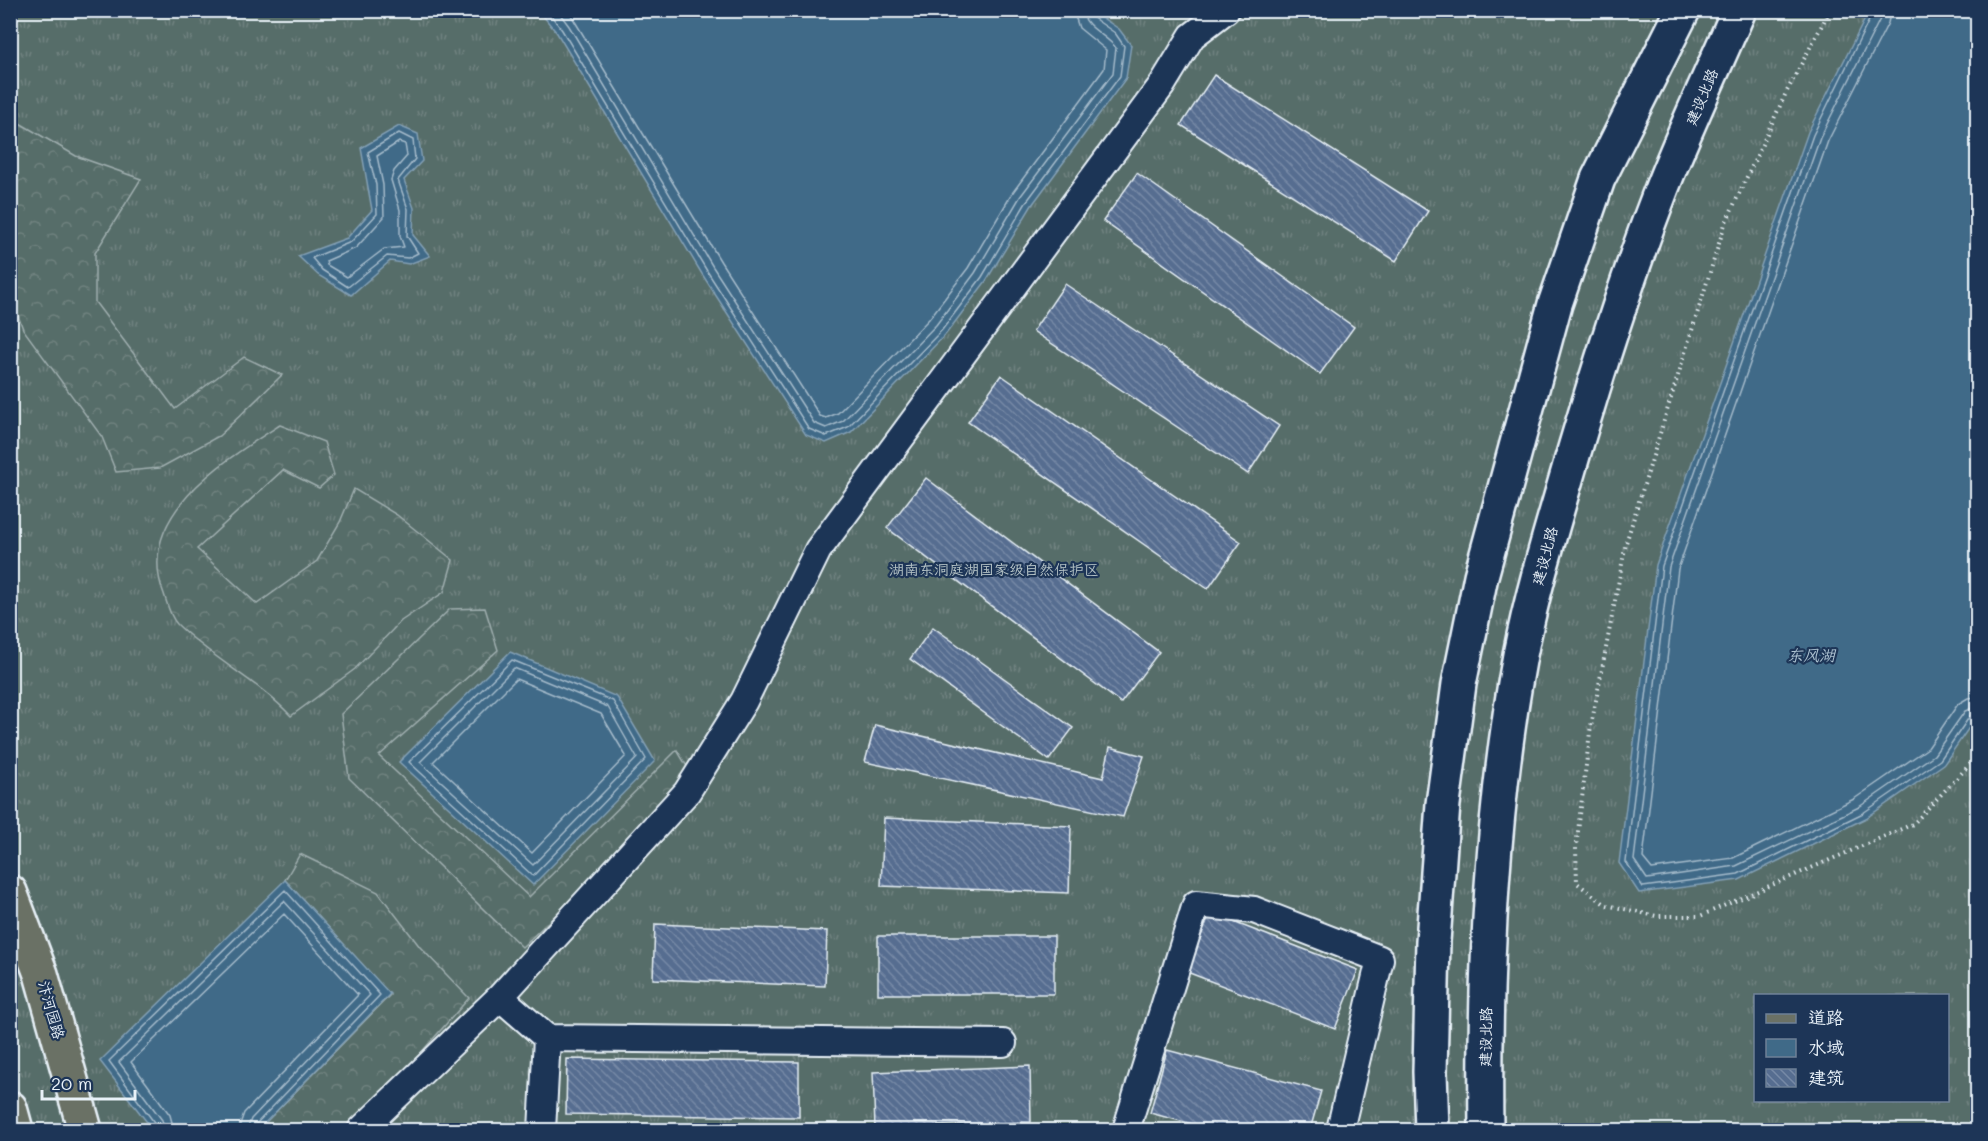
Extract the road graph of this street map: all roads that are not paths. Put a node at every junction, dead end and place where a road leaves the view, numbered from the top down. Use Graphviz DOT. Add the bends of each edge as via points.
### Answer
graph roads {
  1 [pos="1226,10"];
  2 [pos="1683,10"];
  3 [pos="1739,10"];
  4 [pos="10,892"];
  5 [pos="500,997"];
  6 [pos="547,1038"];
  7 [pos="1003,1043"];
  8 [pos="10,1107"];
  9 [pos="16,1131"];
  10 [pos="85,1131"];
  11 [pos="361,1131"];
  12 [pos="542,1131"];
  13 [pos="1126,1131"];
  14 [pos="1340,1131"];
  15 [pos="1432,1131"];
  16 [pos="1486,1131"];
  1 -- 5 [label="street" via="1192,36 1162,85 818,550 744,701 687,792"];
  2 -- 15 [label="main road" via="1598,179 1555,304 1481,576 1459,684 1443,804 1433,941"];
  3 -- 16 [label="main road, 建设北路" via="1658,197 1593,386 1520,653 1501,780 1490,906"];
  4 -- 10 [label="main road, 汴河园路" via="41,974"];
  5 -- 6 [label="street"];
  5 -- 11 [label="street"];
  6 -- 7 [label="street"];
  6 -- 12 [label="street"];
  8 -- 9 [label="main road"];
  13 -- 14 [label="street" via="1196,904 1254,910 1380,959"];
}
